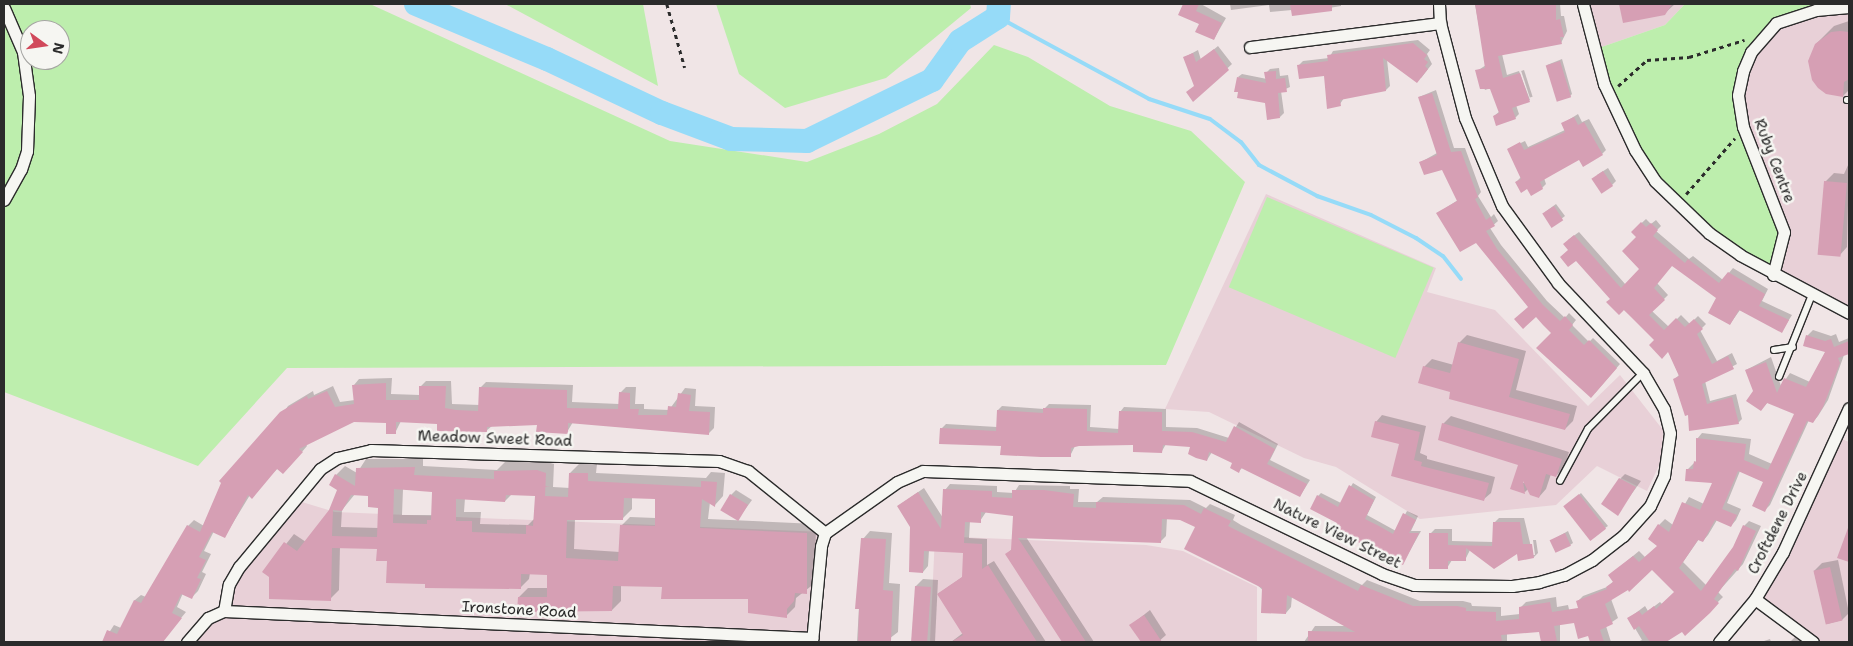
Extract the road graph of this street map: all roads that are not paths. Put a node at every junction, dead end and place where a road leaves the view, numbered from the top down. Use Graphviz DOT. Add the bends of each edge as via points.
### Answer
graph roads {
  1 [pos="1439,4"];
  2 [pos="1582,4"];
  3 [pos="1849,7"];
  4 [pos="4,8"];
  5 [pos="1440,23"];
  6 [pos="1250,47"];
  7 [pos="4,200"];
  8 [pos="1773,275"];
  9 [pos="1812,294"];
  10 [pos="1849,313"];
  11 [pos="1793,346"];
  12 [pos="1774,350"];
  13 [pos="1643,374"];
  14 [pos="1779,377"];
  15 [pos="1849,408"];
  16 [pos="1560,481"];
  17 [pos="825,533"];
  18 [pos="1755,598"];
  19 [pos="224,611"];
  20 [pos="812,640"];
  21 [pos="187,642"];
  22 [pos="1719,642"];
  23 [pos="1813,642"];
  1 -- 5 [label="street, Nature View Street"];
  2 -- 8 [label="street" via="1589,38 1608,95 1635,150 1656,181 1709,233"];
  3 -- 8 [label="street, Ruby Centre" via="1796,15 1776,23 1751,52 1739,87 1743,127 1784,232"];
  4 -- 7 [label="street" via="23,52 29,96 27,151"];
  5 -- 6 [label="street"];
  5 -- 13 [label="street, Nature View Street" via="1465,118 1502,206 1558,283"];
  8 -- 9 [label="street"];
  9 -- 10 [label="street"];
  9 -- 11 [label="lane"];
  11 -- 12 [label="lane"];
  11 -- 14 [label="lane"];
  13 -- 16 [label="lane" via="1588,429"];
  13 -- 17 [label="street, Nature View Street" via="1664,409 1670,433 1664,476 1653,499 1623,536 1592,560 1564,575 1539,582 1512,586 1414,585 1382,574 1200,484 1173,478 923,471 888,488"];
  15 -- 18 [label="street, Croftdene Drive" via="1782,552"];
  17 -- 19 [label="street, Meadow Sweet Road" via="748,472 719,461 371,450 337,458 320,469 239,567 229,584"];
  17 -- 20 [label="street"];
  18 -- 22 [label="street, Croftdene Drive"];
  18 -- 23 [label="street"];
  19 -- 20 [label="street, Ironstone Road"];
  19 -- 21 [label="street" via="208,618"];
}
